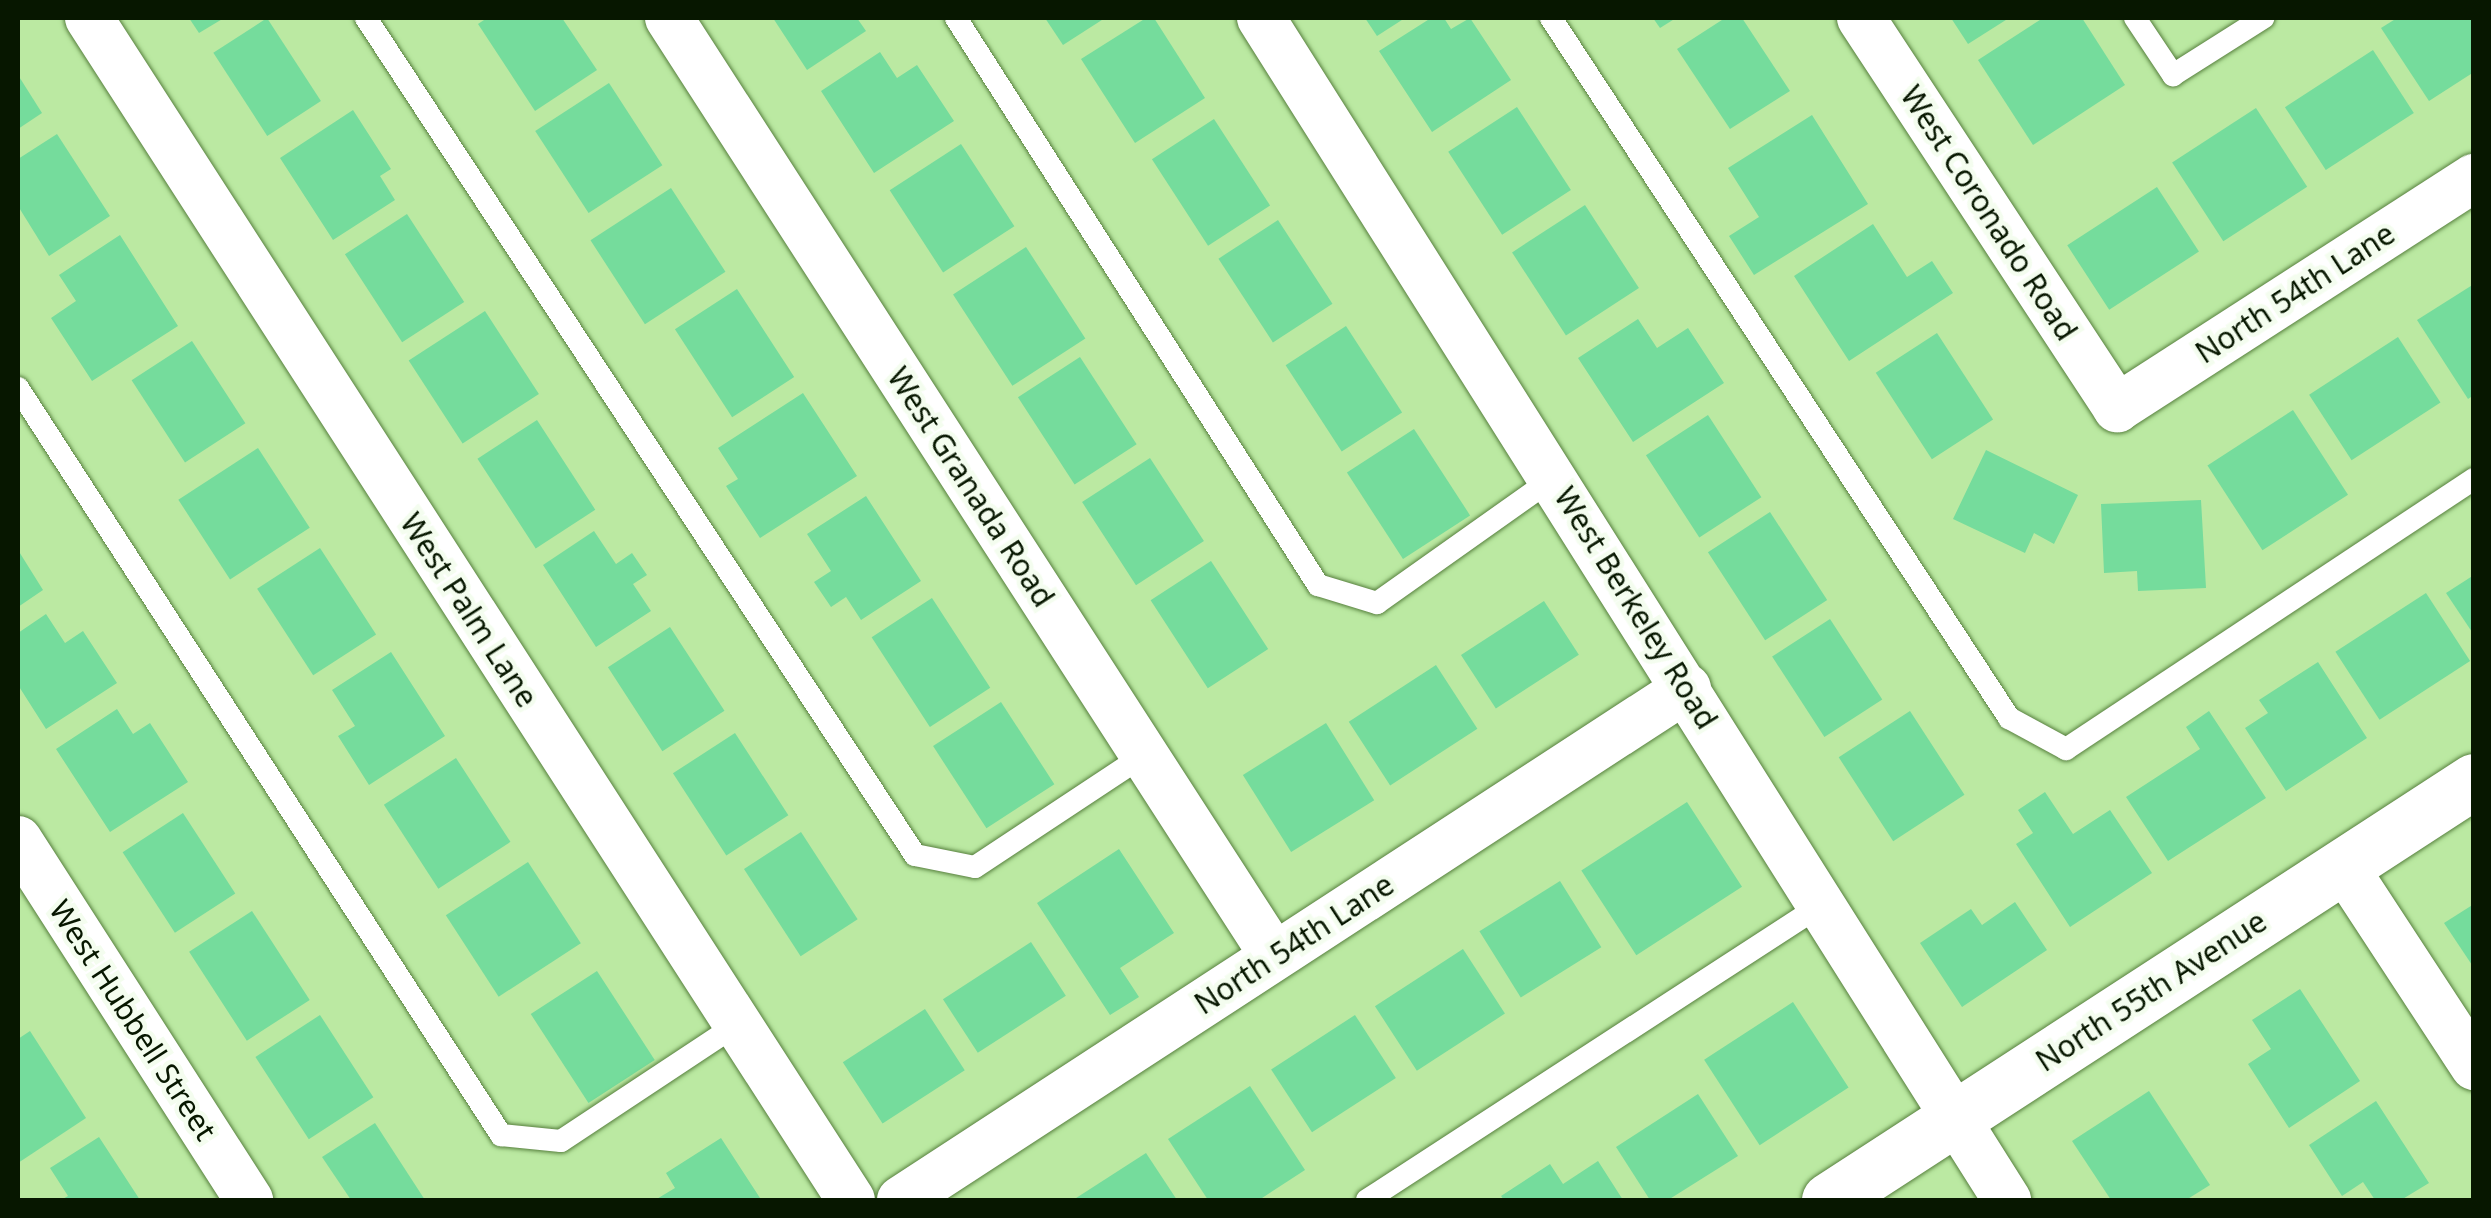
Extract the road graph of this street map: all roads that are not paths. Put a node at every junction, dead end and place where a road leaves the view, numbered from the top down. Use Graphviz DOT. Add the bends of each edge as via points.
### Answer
graph roads {
  1 [pos="89,18"];
  2 [pos="366,18"];
  3 [pos="669,18"];
  4 [pos="956,18"];
  5 [pos="1262,18"];
  6 [pos="1551,18"];
  7 [pos="1862,18"];
  8 [pos="2135,18"];
  9 [pos="2263,18"];
  10 [pos="2474,178"];
  11 [pos="18,388"];
  12 [pos="2116,408"];
  13 [pos="1555,477"];
  14 [pos="2474,479"];
  15 [pos="1687,688"];
  16 [pos="1144,755"];
  17 [pos="2474,781"];
  18 [pos="18,840"];
  19 [pos="2344,867"];
  20 [pos="1818,906"];
  21 [pos="1274,956"];
  22 [pos="736,1025"];
  23 [pos="2474,1066"];
  24 [pos="1953,1118"];
  25 [pos="249,1200"];
  26 [pos="851,1200"];
  27 [pos="901,1200"];
  28 [pos="1367,1200"];
  29 [pos="1829,1200"];
  30 [pos="2007,1200"];
  1 -- 22 [label="street, West Palm Lane"];
  2 -- 16 [label="lane" via="914,855 976,867"];
  3 -- 16 [label="street, West Granada Road"];
  4 -- 13 [label="lane" via="1318,585 1377,603"];
  5 -- 13 [label="street, West Berkeley Road"];
  6 -- 14 [label="lane" via="2009,718 2066,750"];
  7 -- 12 [label="street, West Coronado Road"];
  8 -- 9 [label="lane" via="2173,74"];
  10 -- 12 [label="street, North 54th Lane"];
  11 -- 22 [label="lane" via="501,1135 561,1141"];
  13 -- 15 [label="street, West Berkeley Road"];
  15 -- 20 [label="street, West Berkeley Road"];
  15 -- 21 [label="street, North 54th Lane"];
  16 -- 21 [label="street, West Granada Road"];
  17 -- 19 [label="street, North 55th Avenue"];
  18 -- 25 [label="street, West Hubbell Street"];
  19 -- 23 [label="street"];
  19 -- 24 [label="street, North 55th Avenue"];
  20 -- 24 [label="street, West Berkeley Road"];
  20 -- 28 [label="lane"];
  21 -- 27 [label="street, North 54th Lane"];
  22 -- 26 [label="street, West Palm Lane"];
  24 -- 29 [label="street, North 55th Avenue"];
  24 -- 30 [label="street, West Berkeley Road"];
}
